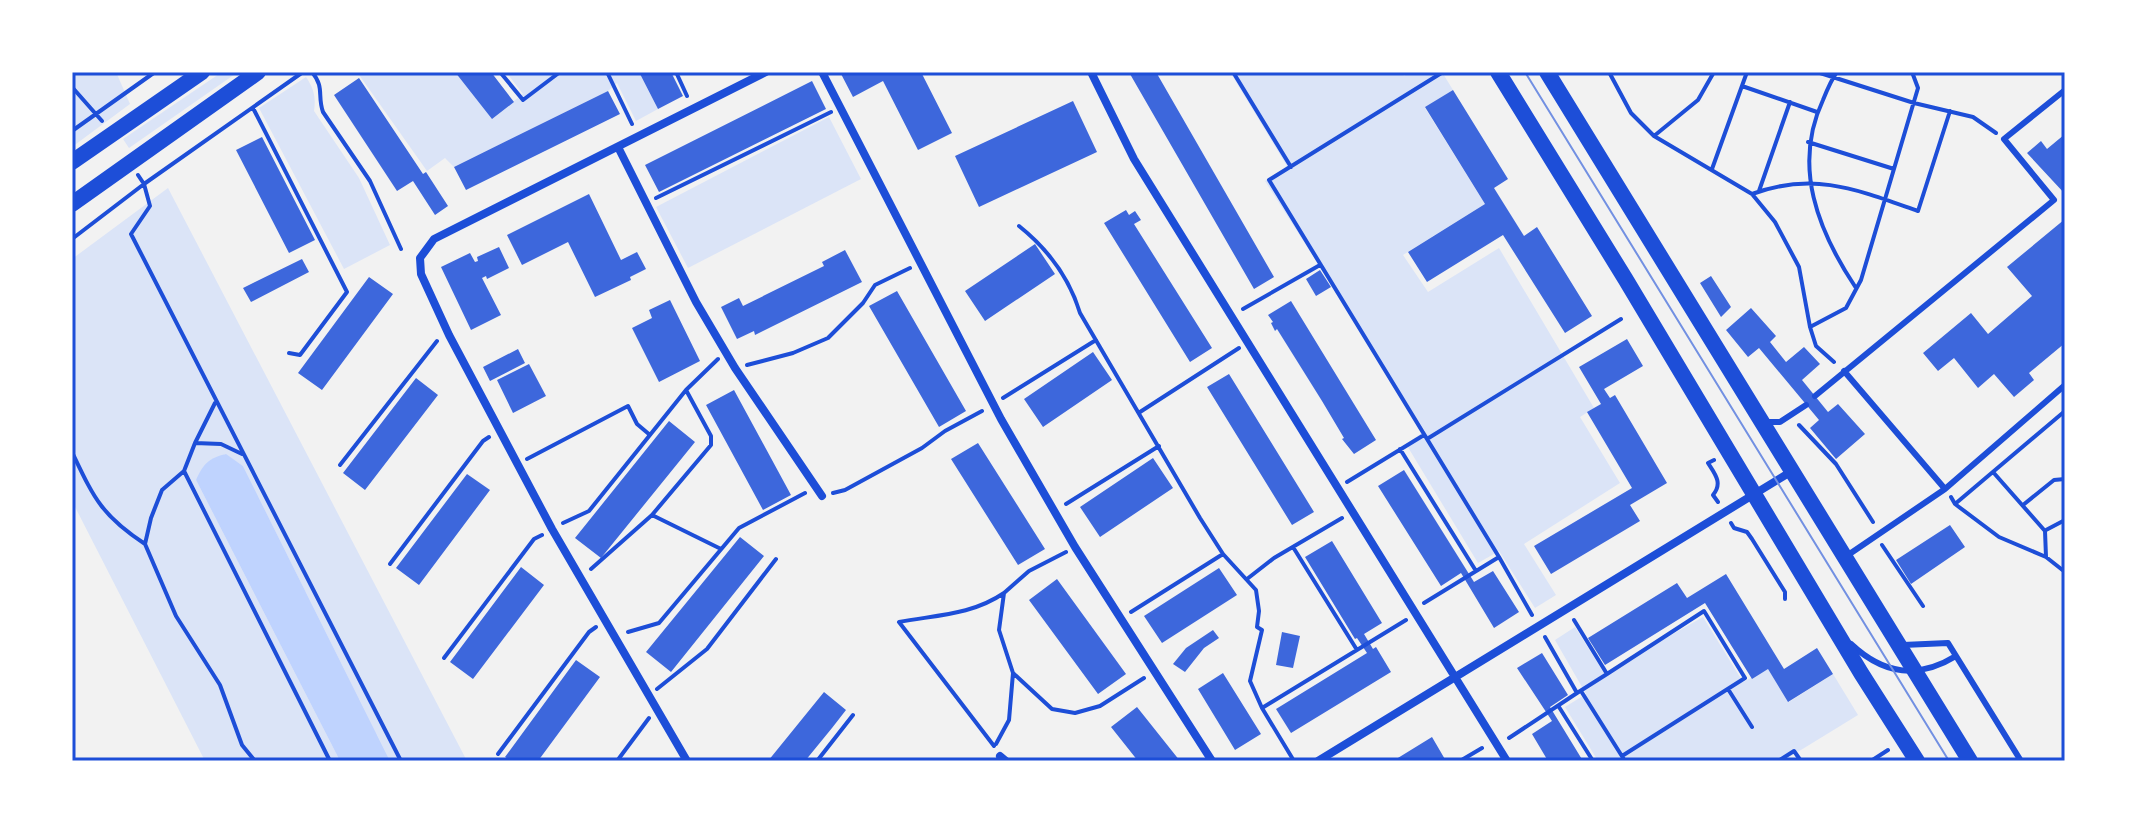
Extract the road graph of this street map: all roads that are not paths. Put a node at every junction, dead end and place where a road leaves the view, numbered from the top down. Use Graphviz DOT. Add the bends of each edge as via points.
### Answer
graph roads {
  1 [pos="202,72"];
  2 [pos="258,72"];
  3 [pos="766,72"];
  4 [pos="822,72"];
  5 [pos="1091,72"];
  6 [pos="1498,72"];
  7 [pos="1547,72"];
  8 [pos="2065,90"];
  9 [pos="618,147"];
  10 [pos="72,162"];
  11 [pos="72,204"];
  12 [pos="1844,371"];
  13 [pos="2065,385"];
  14 [pos="1815,396"];
  15 [pos="1806,405"];
  16 [pos="1763,422"];
  17 [pos="1793,471"];
  18 [pos="1945,489"];
  19 [pos="1753,494"];
  20 [pos="822,496"];
  21 [pos="1845,557"];
  22 [pos="1833,627"];
  23 [pos="1899,645"];
  24 [pos="1956,656"];
  25 [pos="1915,671"];
  26 [pos="1455,676"];
  27 [pos="687,761"];
  28 [pos="1212,761"];
  29 [pos="1318,761"];
  30 [pos="1507,761"];
  31 [pos="1917,761"];
  32 [pos="1970,761"];
  33 [pos="2021,761"];
  1 -- 10 [label="main road"];
  2 -- 11 [label="main road"];
  3 -- 9 [label="street"];
  4 -- 28 [label="street" via="1054,511"];
  5 -- 26 [label="street" via="1134,159"];
  6 -- 19 [label="main road"];
  7 -- 16 [label="main road"];
  8 -- 12 [label="lane" via="2004,139 2054,200"];
  9 -- 20 [label="street" via="726,354"];
  9 -- 27 [label="street" via="434,239 420,258 421,274 552,529"];
  12 -- 14 [label="lane"];
  12 -- 18 [label="lane"];
  13 -- 18 [label="lane"];
  15 -- 16 [label="lane" via="1780,422"];
  16 -- 17 [label="main road"];
  17 -- 19 [label="street"];
  17 -- 21 [label="main road"];
  18 -- 21 [label="lane"];
  19 -- 22 [label="main road"];
  19 -- 26 [label="street"];
  21 -- 23 [label="main road"];
  22 -- 25 [label="lane" via="1879,666"];
  22 -- 31 [label="main road"];
  23 -- 24 [label="lane" via="1948,643"];
  23 -- 25 [label="main road"];
  24 -- 25 [label="lane"];
  24 -- 33 [label="lane"];
  25 -- 32 [label="main road"];
  26 -- 29 [label="street"];
  26 -- 30 [label="street"];
}
